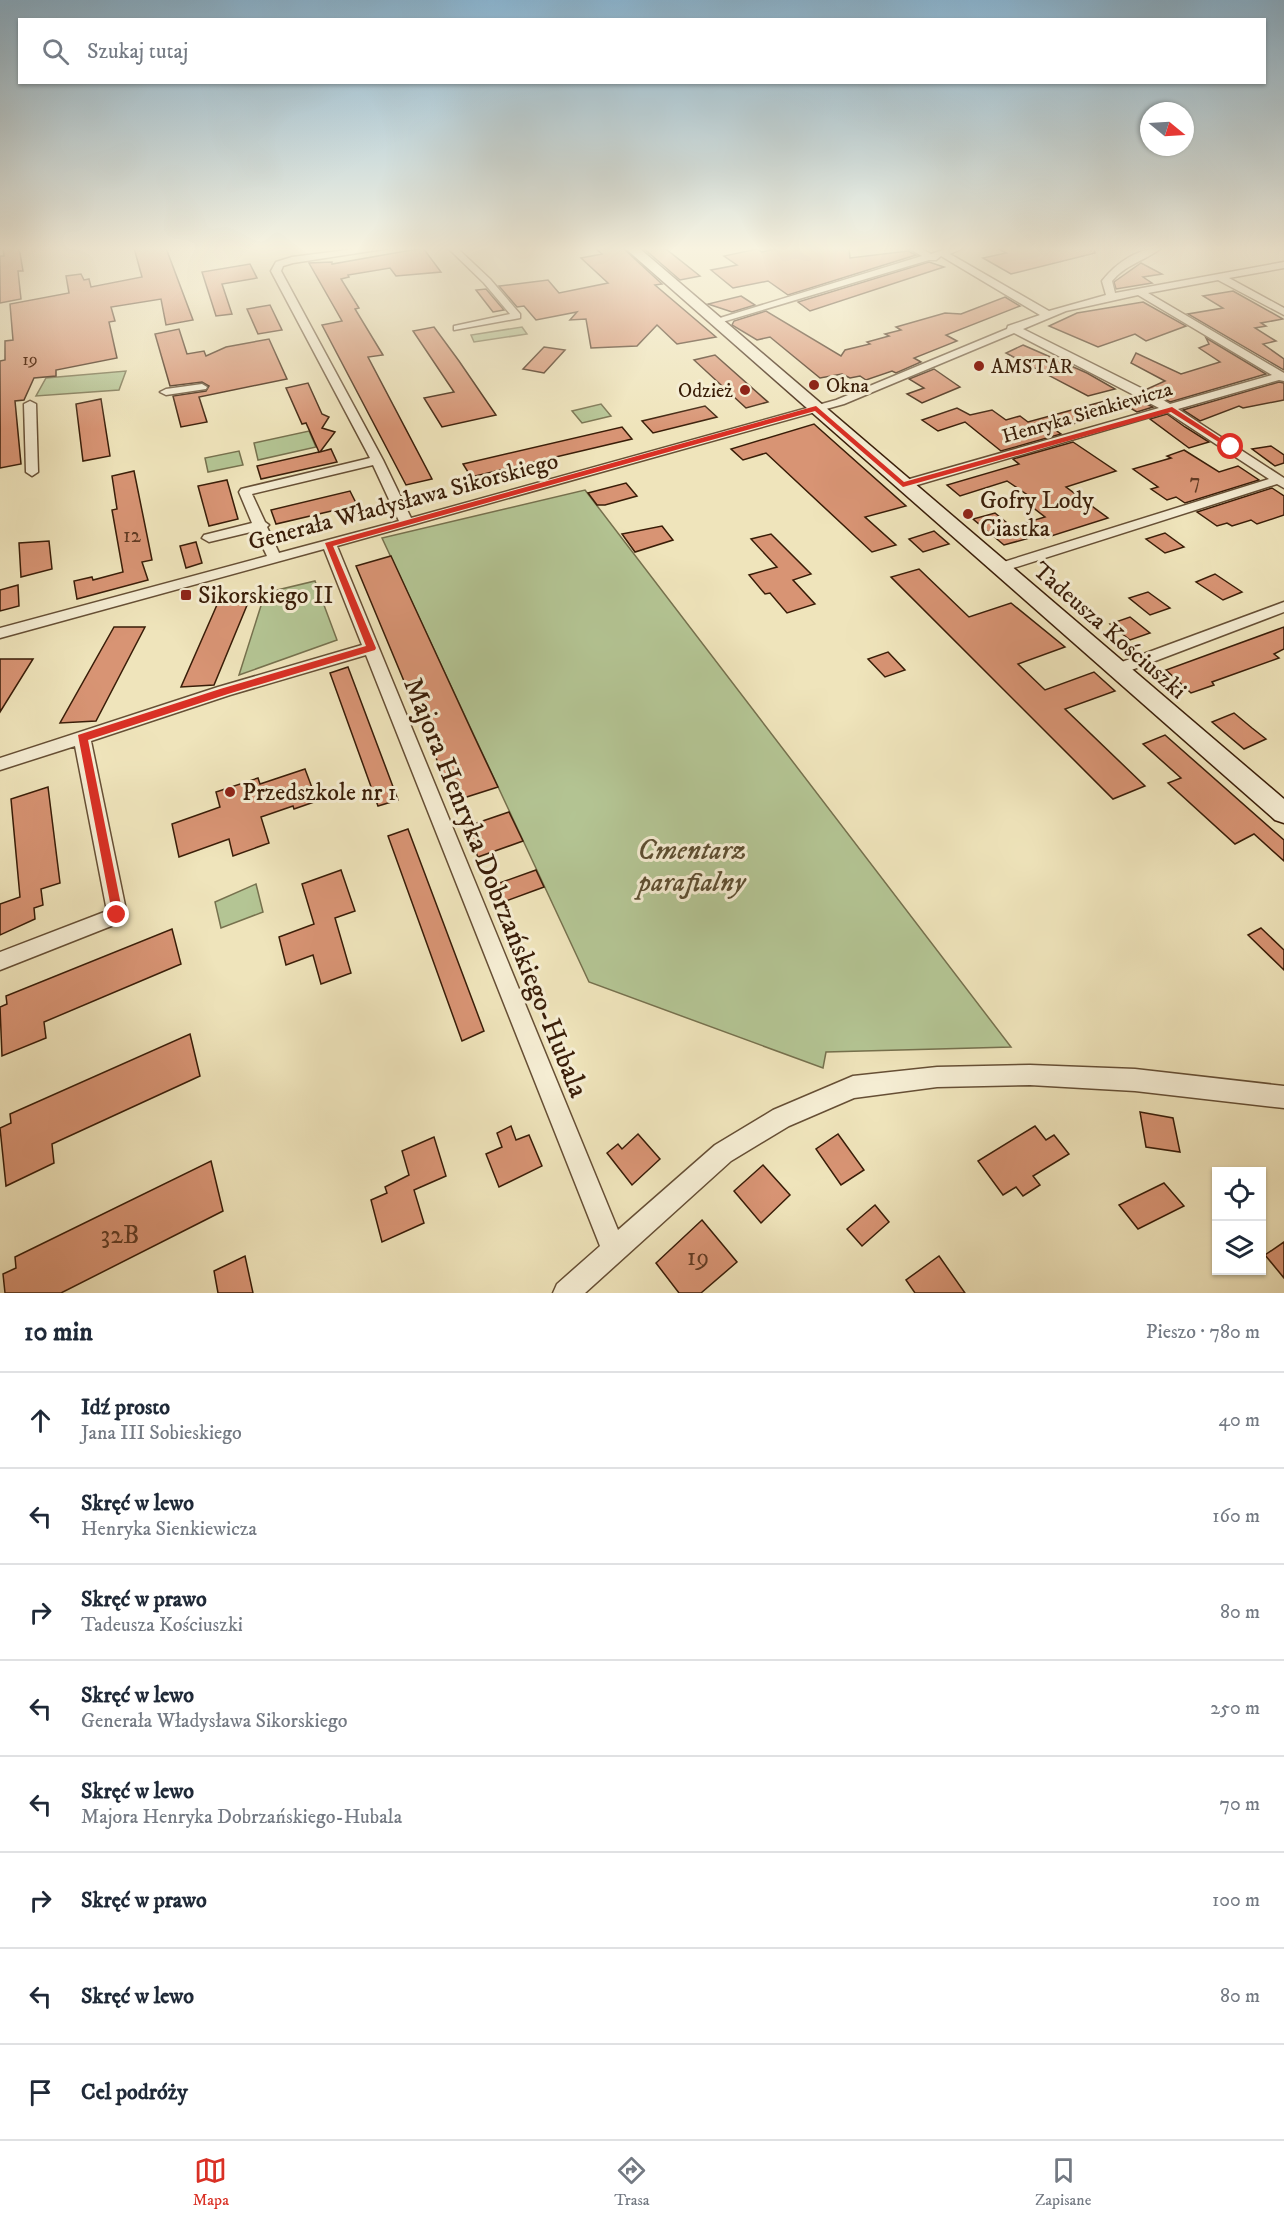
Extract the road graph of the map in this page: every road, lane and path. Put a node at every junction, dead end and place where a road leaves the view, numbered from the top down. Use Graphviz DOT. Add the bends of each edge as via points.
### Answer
graph roads {
  1 [pos="296,308"];
  2 [pos="511,308"];
  3 [pos="700,308"];
  4 [pos="759,308"];
  5 [pos="1036,308"];
  6 [pos="1067,308"];
  7 [pos="1167,308"];
  8 [pos="1046,314"];
  9 [pos="715,321"];
  10 [pos="458,328"];
  11 [pos="1011,328"];
  12 [pos="1282,377"];
  13 [pos="202,387"];
  14 [pos="166,392"];
  15 [pos="30,404"];
  16 [pos="816,408"];
  17 [pos="1172,409"];
  18 [pos="377,460"];
  19 [pos="32,471"];
  20 [pos="1281,482"];
  21 [pos="903,485"];
  22 [pos="407,523"];
  23 [pos="262,525"];
  24 [pos="209,538"];
  25 [pos="328,544"];
  26 [pos="275,560"];
  27 [pos="999,568"];
  28 [pos="1284,608"];
  29 [pos="0,633"];
  30 [pos="371,648"];
  31 [pos="1116,670"];
  32 [pos="82,738"];
  33 [pos="0,764"];
  34 [pos="1284,813"];
  35 [pos="0,961"];
  36 [pos="1284,1097"];
  37 [pos="614,1250"];
  38 [pos="566,1293"];
  1 -- 18 [label="street"];
  2 -- 10 [label="street" via="517,316"];
  3 -- 9 [label="main road, Tadeusza Kościuszki"];
  4 -- 9 [label="street"];
  5 -- 8 [label="street"];
  6 -- 8 [label="street, Generała Władysława Sikorskiego"];
  7 -- 12 [label="street"];
  8 -- 11 [label="street, Generała Władysława Sikorskiego"];
  9 -- 16 [label="main road, Tadeusza Kościuszki"];
  11 -- 16 [label="street, Generała Władysława Sikorskiego" via="840,402"];
  11 -- 17 [label="street"];
  12 -- 17 [label="street, Henryka Sienkiewicza"];
  13 -- 14 [label="street"];
  15 -- 19 [label="street"];
  16 -- 21 [label="main road, Tadeusza Kościuszki"];
  16 -- 22 [label="street, Generała Władysława Sikorskiego"];
  17 -- 20 [label="street"];
  17 -- 21 [label="street, Henryka Sienkiewicza"];
  18 -- 22 [label="street"];
  18 -- 23 [label="street" via="244,492"];
  20 -- 27 [label="street"];
  21 -- 27 [label="main road, Tadeusza Kościuszki"];
  22 -- 25 [label="street, Generała Władysława Sikorskiego"];
  23 -- 24 [label="street"];
  23 -- 26 [label="street"];
  25 -- 26 [label="street, Generała Władysława Sikorskiego"];
  25 -- 30 [label="street, Majora Henryka Dobrzańskiego-Hubala"];
  26 -- 29 [label="street, Generała Władysława Sikorskiego"];
  27 -- 31 [label="main road, Tadeusza Kościuszki"];
  28 -- 31 [label="street"];
  30 -- 32 [label="street"];
  30 -- 37 [label="street, Majora Henryka Dobrzańskiego-Hubala"];
  31 -- 34 [label="main road, Tadeusza Kościuszki"];
  32 -- 33 [label="street"];
  32 -- 35 [label="street" via="117,915"];
  36 -- 37 [label="street" via="1135,1080 1030,1075 937,1077 853,1087 781,1118 723,1153"];
  37 -- 38 [label="street"];
}
